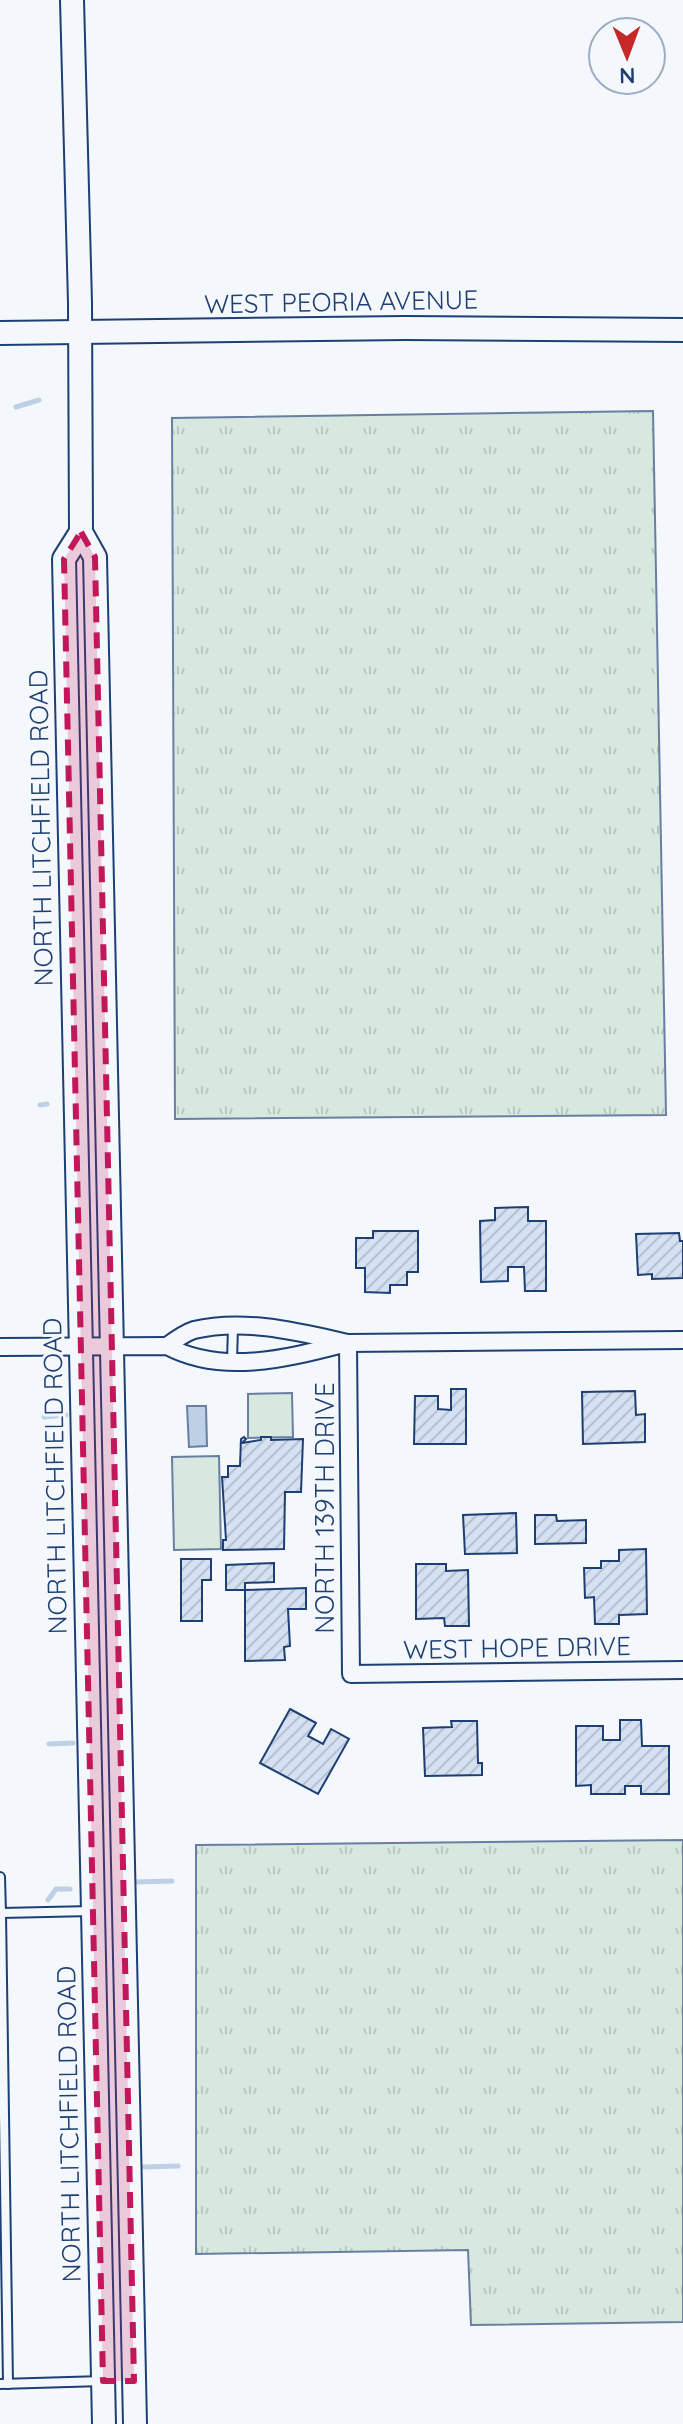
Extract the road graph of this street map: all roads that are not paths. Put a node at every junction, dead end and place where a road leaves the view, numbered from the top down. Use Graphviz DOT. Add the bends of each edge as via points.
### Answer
graph roads {
  1 [pos="72,0"];
  2 [pos="683,330"];
  3 [pos="0,333"];
  4 [pos="79,333"];
  5 [pos="81,532"];
  6 [pos="72,985"];
  7 [pos="108,1081"];
  8 [pos="233,1327"];
  9 [pos="683,1340"];
  10 [pos="348,1343"];
  11 [pos="81,1346"];
  12 [pos="112,1346"];
  13 [pos="167,1346"];
  14 [pos="0,1347"];
  15 [pos="232,1361"];
  16 [pos="683,1670"];
  17 [pos="351,1674"];
  18 [pos="0,1877"];
  19 [pos="93,1911"];
  20 [pos="1,1913"];
  21 [pos="129,2130"];
  22 [pos="103,2381"];
  23 [pos="134,2381"];
  24 [pos="4,2384"];
  25 [pos="104,2424"];
  26 [pos="135,2424"];
  1 -- 4 [label="main road, NORTH LITCHFIELD ROAD"];
  2 -- 4 [label="main road, WEST PEORIA AVENUE"];
  3 -- 4 [label="main road, WEST PEORIA AVENUE"];
  4 -- 5 [label="main road, NORTH LITCHFIELD ROAD"];
  5 -- 6 [label="main road, NORTH LITCHFIELD ROAD" via="64,559"];
  5 -- 7 [label="main road, NORTH LITCHFIELD ROAD" via="95,557"];
  6 -- 7 [label="main road" via="90,1000 93,1063"];
  6 -- 11 [label="main road, NORTH LITCHFIELD ROAD"];
  7 -- 12 [label="main road, NORTH LITCHFIELD ROAD"];
  8 -- 10 [label="street" via="284,1330"];
  8 -- 13 [label="street" via="191,1331"];
  8 -- 15 [label="lane"];
  9 -- 10 [label="street"];
  10 -- 15 [label="street" via="296,1356"];
  10 -- 17 [label="street, NORTH 139TH DRIVE"];
  11 -- 12 [label="street"];
  11 -- 14 [label="street"];
  11 -- 19 [label="main road, NORTH LITCHFIELD ROAD"];
  12 -- 13 [label="street"];
  12 -- 21 [label="main road, NORTH LITCHFIELD ROAD"];
  13 -- 15 [label="street" via="188,1357"];
  16 -- 17 [label="street, WEST HOPE DRIVE"];
  18 -- 20 [label="lane"];
  19 -- 20 [label="lane"];
  19 -- 21 [label="main road" via="111,1939 116,2102"];
  19 -- 22 [label="main road, NORTH LITCHFIELD ROAD"];
  20 -- 24 [label="lane"];
  21 -- 23 [label="main road, NORTH LITCHFIELD ROAD"];
  22 -- 23 [label="main road"];
  22 -- 24 [label="lane"];
  22 -- 25 [label="main road, NORTH LITCHFIELD ROAD"];
  23 -- 26 [label="main road, NORTH LITCHFIELD ROAD"];
}
